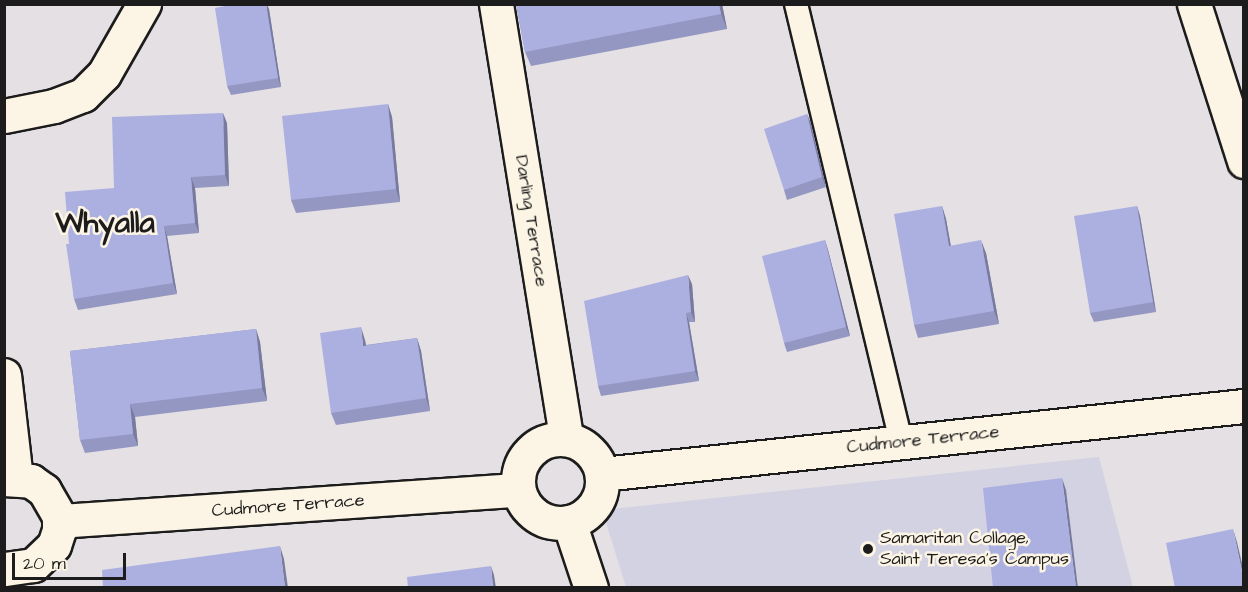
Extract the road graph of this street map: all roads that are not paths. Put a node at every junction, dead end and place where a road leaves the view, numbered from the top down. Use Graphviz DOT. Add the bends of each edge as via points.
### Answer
graph roads {
  1 [pos="144,4"];
  2 [pos="496,4"];
  3 [pos="796,4"];
  4 [pos="1194,4"];
  5 [pos="4,116"];
  6 [pos="1244,161"];
  7 [pos="4,375"];
  8 [pos="1244,406"];
  9 [pos="566,438"];
  10 [pos="901,442"];
  11 [pos="602,474"];
  12 [pos="10,478"];
  13 [pos="518,490"];
  14 [pos="59,521"];
  15 [pos="568,522"];
  16 [pos="15,575"];
  17 [pos="591,588"];
  1 -- 5 [label="street" via="104,74 83,95 54,106"];
  2 -- 9 [label="street, Darling Terrace"];
  3 -- 10 [label="lane"];
  4 -- 6 [label="street"];
  7 -- 12 [label="street"];
  8 -- 10 [label="street, Cudmore Terrace"];
  9 -- 11 [label="street" via="590,451"];
  9 -- 13 [label="street" via="539,443 529,452 521,464"];
  10 -- 11 [label="street, Cudmore Terrace"];
  11 -- 15 [label="street" via="600,493 591,510"];
  12 -- 14 [label="street" via="44,490 54,501"];
  13 -- 14 [label="street, Cudmore Terrace"];
  13 -- 15 [label="street" via="523,503 543,520"];
  14 -- 16 [label="street" via="54,545 45,556"];
  15 -- 17 [label="street"];
}
